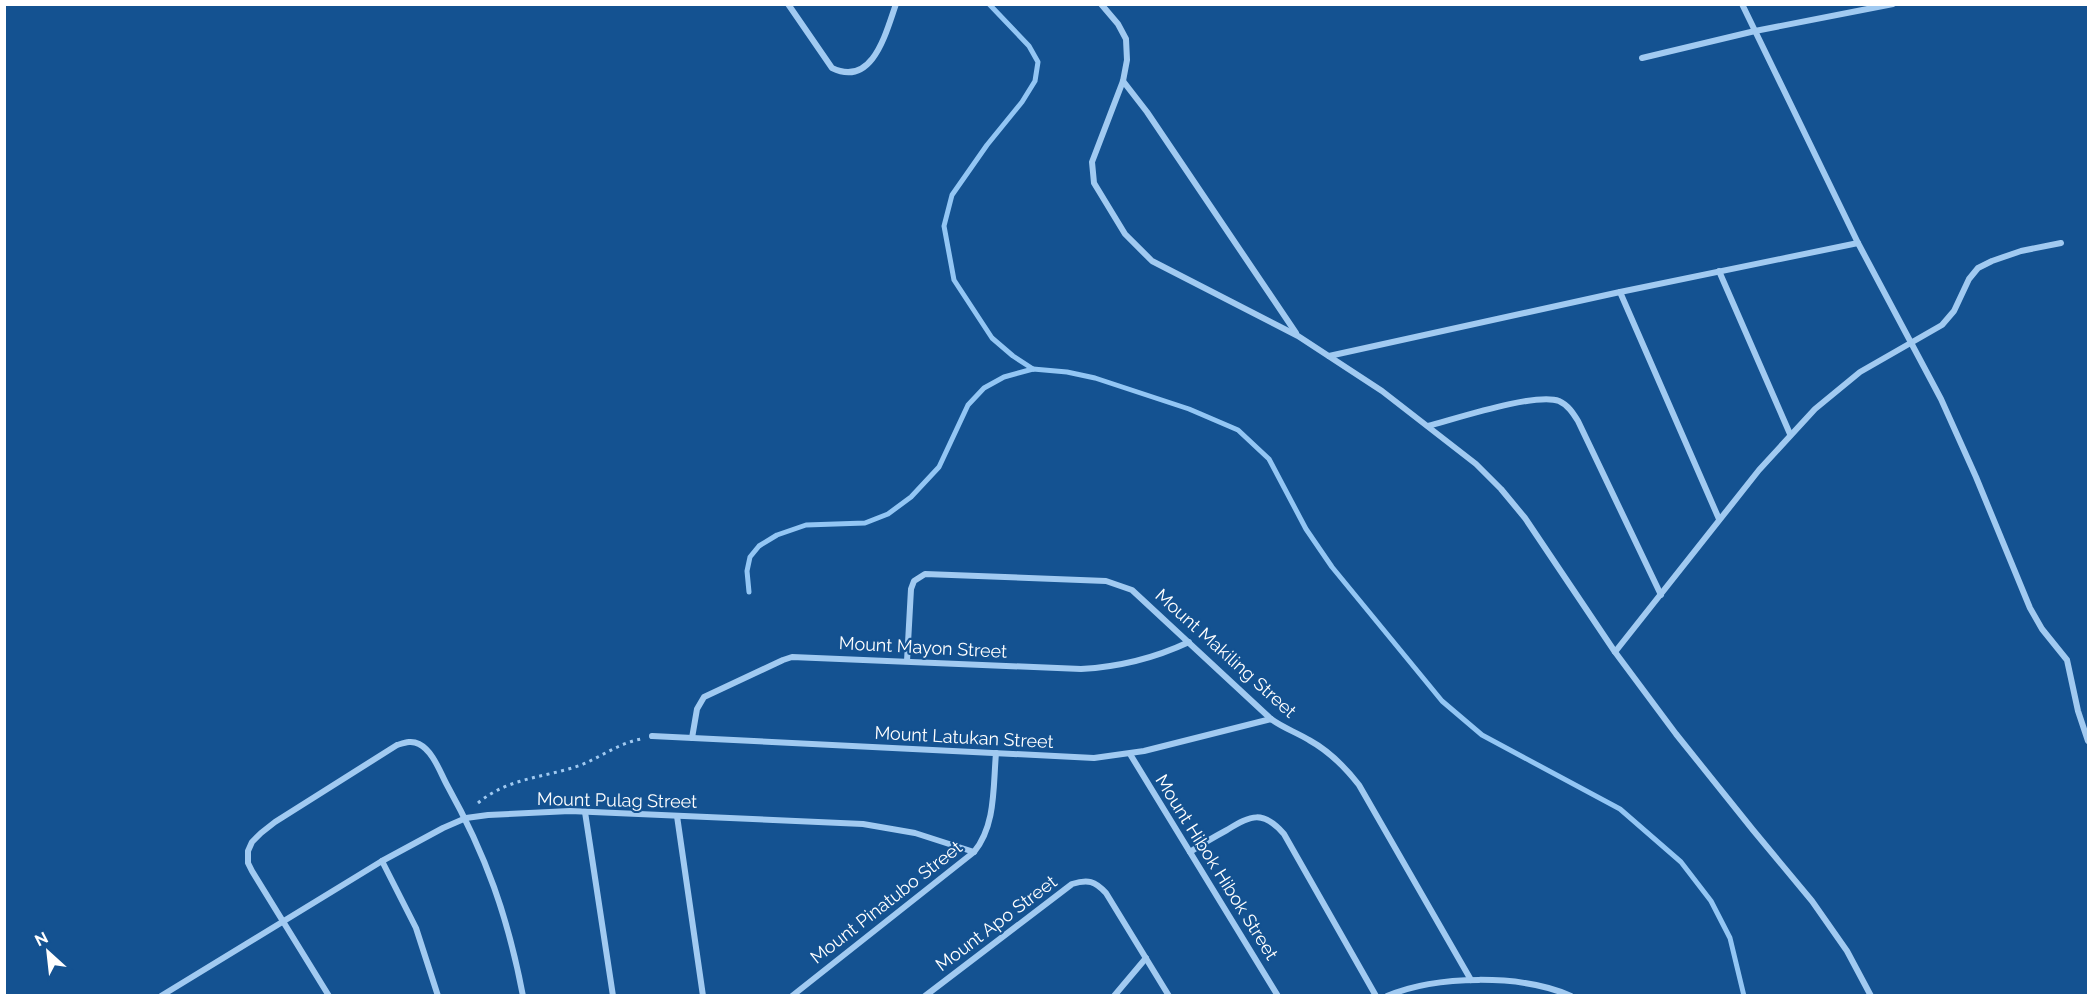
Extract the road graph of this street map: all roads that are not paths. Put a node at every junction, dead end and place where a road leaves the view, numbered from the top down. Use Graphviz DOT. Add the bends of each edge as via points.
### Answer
graph roads {
  1 [pos="788,4"];
  2 [pos="896,4"];
  3 [pos="1101,4"];
  4 [pos="1742,4"];
  5 [pos="1893,4"];
  6 [pos="1755,31"];
  7 [pos="1642,58"];
  8 [pos="1123,81"];
  9 [pos="1858,243"];
  10 [pos="2061,243"];
  11 [pos="1719,271"];
  12 [pos="1620,292"];
  13 [pos="1298,336"];
  14 [pos="1911,342"];
  15 [pos="1329,356"];
  16 [pos="1428,426"];
  17 [pos="1790,434"];
  18 [pos="1719,519"];
  19 [pos="1661,595"];
  20 [pos="1189,642"];
  21 [pos="1615,652"];
  22 [pos="907,661"];
  23 [pos="1271,719"];
  24 [pos="652,736"];
  25 [pos="692,738"];
  26 [pos="2088,741"];
  27 [pos="996,753"];
  28 [pos="1130,754"];
  29 [pos="585,812"];
  30 [pos="676,816"];
  31 [pos="466,818"];
  32 [pos="974,852"];
  33 [pos="1190,852"];
  34 [pos="382,861"];
  35 [pos="283,922"];
  36 [pos="1146,958"];
  37 [pos="1471,980"];
  38 [pos="161,996"];
  39 [pos="329,996"];
  40 [pos="438,996"];
  41 [pos="523,996"];
  42 [pos="613,996"];
  43 [pos="703,996"];
  44 [pos="792,996"];
  45 [pos="925,996"];
  46 [pos="1114,996"];
  47 [pos="1169,996"];
  48 [pos="1278,996"];
  49 [pos="1376,996"];
  50 [pos="1387,996"];
  51 [pos="1571,996"];
  52 [pos="1871,996"];
  1 -- 2 [label="street" via="832,68 851,73 864,68 876,55"];
  3 -- 8 [label="street" via="1126,39"];
  4 -- 6 [label="street"];
  5 -- 6 [label="street"];
  6 -- 7 [label="street"];
  6 -- 9 [label="street"];
  8 -- 13 [label="street"];
  8 -- 13 [label="street" via="1092,162 1094,183 1125,234 1152,261"];
  9 -- 11 [label="street"];
  9 -- 14 [label="street"];
  10 -- 14 [label="street" via="2021,251 1978,268 1942,325"];
  11 -- 12 [label="street"];
  11 -- 17 [label="street"];
  12 -- 15 [label="street"];
  12 -- 18 [label="street"];
  13 -- 15 [label="street"];
  14 -- 17 [label="street" via="1853,377"];
  14 -- 26 [label="street" via="1956,431 2030,608 2067,660"];
  15 -- 16 [label="street"];
  16 -- 19 [label="street" via="1520,402 1548,398 1561,401 1578,421"];
  16 -- 21 [label="street" via="1476,464 1525,518"];
  17 -- 18 [label="street"];
  18 -- 19 [label="street"];
  19 -- 21 [label="street"];
  20 -- 22 [label="street, Mount Mayon Street" via="1161,655 1101,668"];
  20 -- 22 [label="street, Mount Makiling Street" via="1143,598 1113,583 932,573 919,577 911,589"];
  20 -- 23 [label="street, Mount Makiling Street"];
  21 -- 52 [label="street" via="1676,734 1812,901 1847,951"];
  22 -- 25 [label="street, Mount Mayon Street" via="802,657 783,660 704,698 697,709"];
  23 -- 28 [label="street, Mount Latukan Street"];
  23 -- 37 [label="street, Mount Makiling Street" via="1309,740 1348,770"];
  24 -- 25 [label="street, Mount Latukan Street"];
  25 -- 27 [label="street, Mount Latukan Street"];
  27 -- 28 [label="street, Mount Latukan Street" via="1094,758"];
  27 -- 32 [label="street, Mount Pinatubo Street" via="990,818"];
  28 -- 33 [label="street, Mount Hibok Hibok Street"];
  29 -- 30 [label="street, Mount Pulag Street"];
  29 -- 31 [label="street, Mount Pulag Street"];
  29 -- 42 [label="street"];
  30 -- 32 [label="street, Mount Pulag Street" via="863,824 915,833"];
  30 -- 43 [label="street"];
  31 -- 34 [label="street, Mount Pulag Street"];
  31 -- 35 [label="street" via="430,755 416,742 397,745 275,822 252,842 248,863"];
  31 -- 41 [label="street" via="503,912"];
  32 -- 44 [label="street, Mount Pinatubo Street"];
  33 -- 48 [label="street, Mount Hibok Hibok Street"];
  33 -- 49 [label="street" via="1250,817 1275,824"];
  34 -- 35 [label="street, Mount Pulag Street"];
  34 -- 40 [label="street" via="416,928"];
  35 -- 38 [label="street, Mount Pulag Street"];
  35 -- 39 [label="street"];
  36 -- 45 [label="street, Mount Apo Street" via="1106,893 1093,881 1084,880 1072,884"];
  36 -- 46 [label="street"];
  36 -- 47 [label="street, Mount Apo Street"];
  37 -- 50 [label="street" via="1426,984"];
  37 -- 51 [label="street" via="1525,983"];
}
